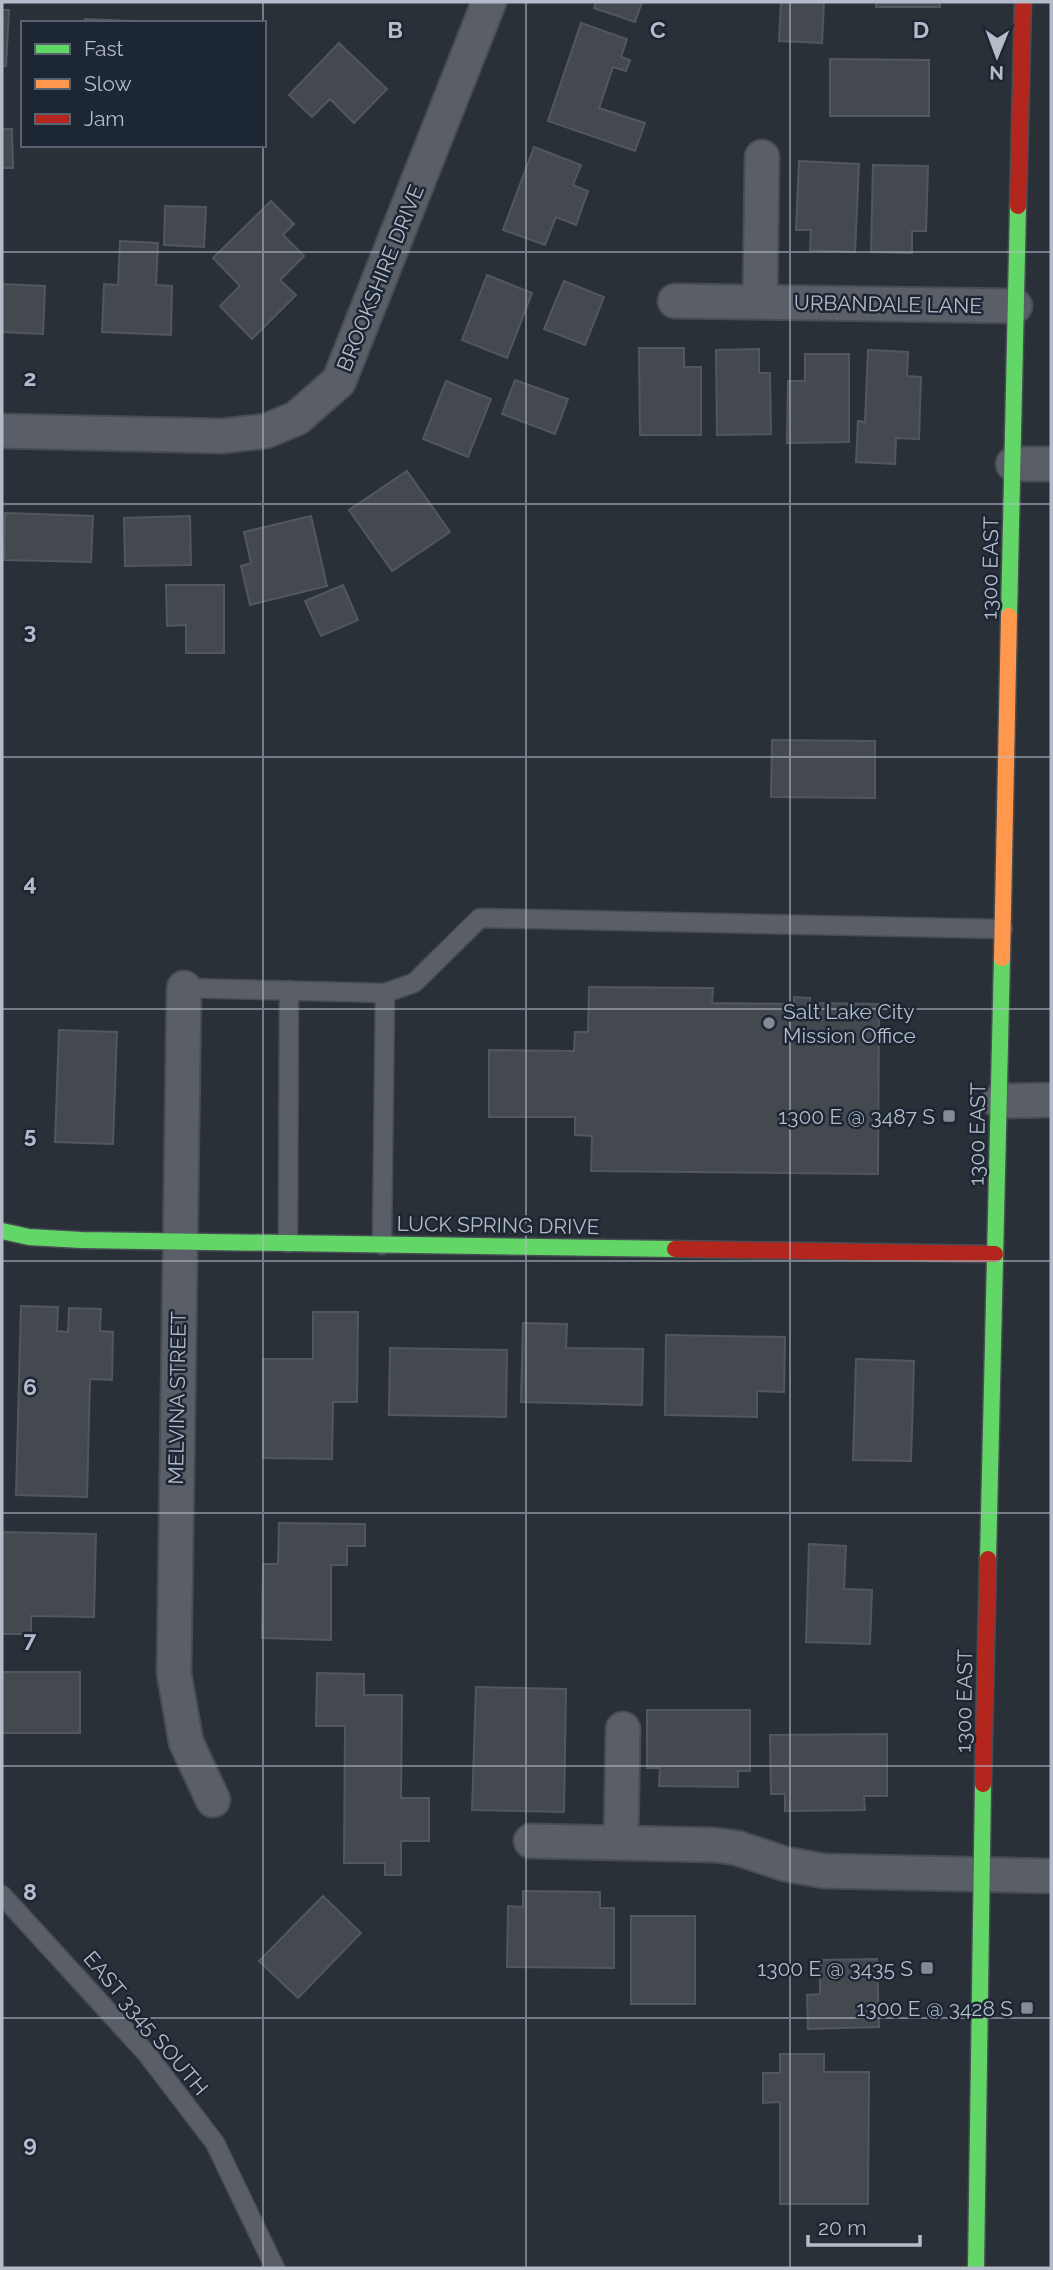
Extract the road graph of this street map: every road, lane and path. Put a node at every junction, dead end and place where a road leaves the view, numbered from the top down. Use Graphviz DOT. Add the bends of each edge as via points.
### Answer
graph roads {
  1 [pos="489,2"];
  2 [pos="1023,2"];
  3 [pos="762,157"];
  4 [pos="675,301"];
  5 [pos="760,302"];
  6 [pos="1015,306"];
  7 [pos="2,431"];
  8 [pos="1013,464"];
  9 [pos="1051,464"];
  10 [pos="1003,929"];
  11 [pos="184,988"];
  12 [pos="289,990"];
  13 [pos="385,993"];
  14 [pos="1051,1100"];
  15 [pos="999,1101"];
  16 [pos="2,1231"];
  17 [pos="179,1242"];
  18 [pos="288,1243"];
  19 [pos="382,1245"];
  20 [pos="995,1254"];
  21 [pos="623,1730"];
  22 [pos="213,1800"];
  23 [pos="531,1841"];
  24 [pos="621,1843"];
  25 [pos="981,1876"];
  26 [pos="1051,1876"];
  27 [pos="2,1895"];
  28 [pos="275,2268"];
  29 [pos="976,2268"];
  1 -- 7 [label="street, BROOKSHIRE DRIVE" via="339,382 297,418 266,431 222,436"];
  2 -- 6 [label="main road, 1300 EAST"];
  3 -- 5 [label="street"];
  4 -- 5 [label="street, URBANDALE LANE"];
  5 -- 6 [label="street, URBANDALE LANE"];
  6 -- 8 [label="main road, 1300 EAST"];
  8 -- 9 [label="street"];
  8 -- 10 [label="main road, 1300 EAST"];
  10 -- 13 [label="lane" via="481,918 414,983"];
  10 -- 15 [label="main road, 1300 EAST"];
  11 -- 12 [label="lane"];
  11 -- 17 [label="street, MELVINA STREET"];
  12 -- 13 [label="lane"];
  12 -- 18 [label="lane"];
  13 -- 19 [label="lane"];
  14 -- 15 [label="street"];
  15 -- 20 [label="main road, 1300 EAST"];
  16 -- 17 [label="main road, LUCK SPRING DRIVE" via="29,1237"];
  17 -- 18 [label="main road, LUCK SPRING DRIVE"];
  17 -- 22 [label="street, MELVINA STREET" via="174,1673 186,1742"];
  18 -- 19 [label="main road, LUCK SPRING DRIVE"];
  19 -- 20 [label="main road, LUCK SPRING DRIVE"];
  20 -- 25 [label="main road, 1300 EAST"];
  21 -- 24 [label="street"];
  23 -- 24 [label="street"];
  24 -- 25 [label="street" via="737,1848 824,1871"];
  25 -- 26 [label="street"];
  25 -- 29 [label="main road, 1300 EAST"];
  27 -- 28 [label="lane, EAST 3345 SOUTH" via="147,2054 215,2143"];
}
